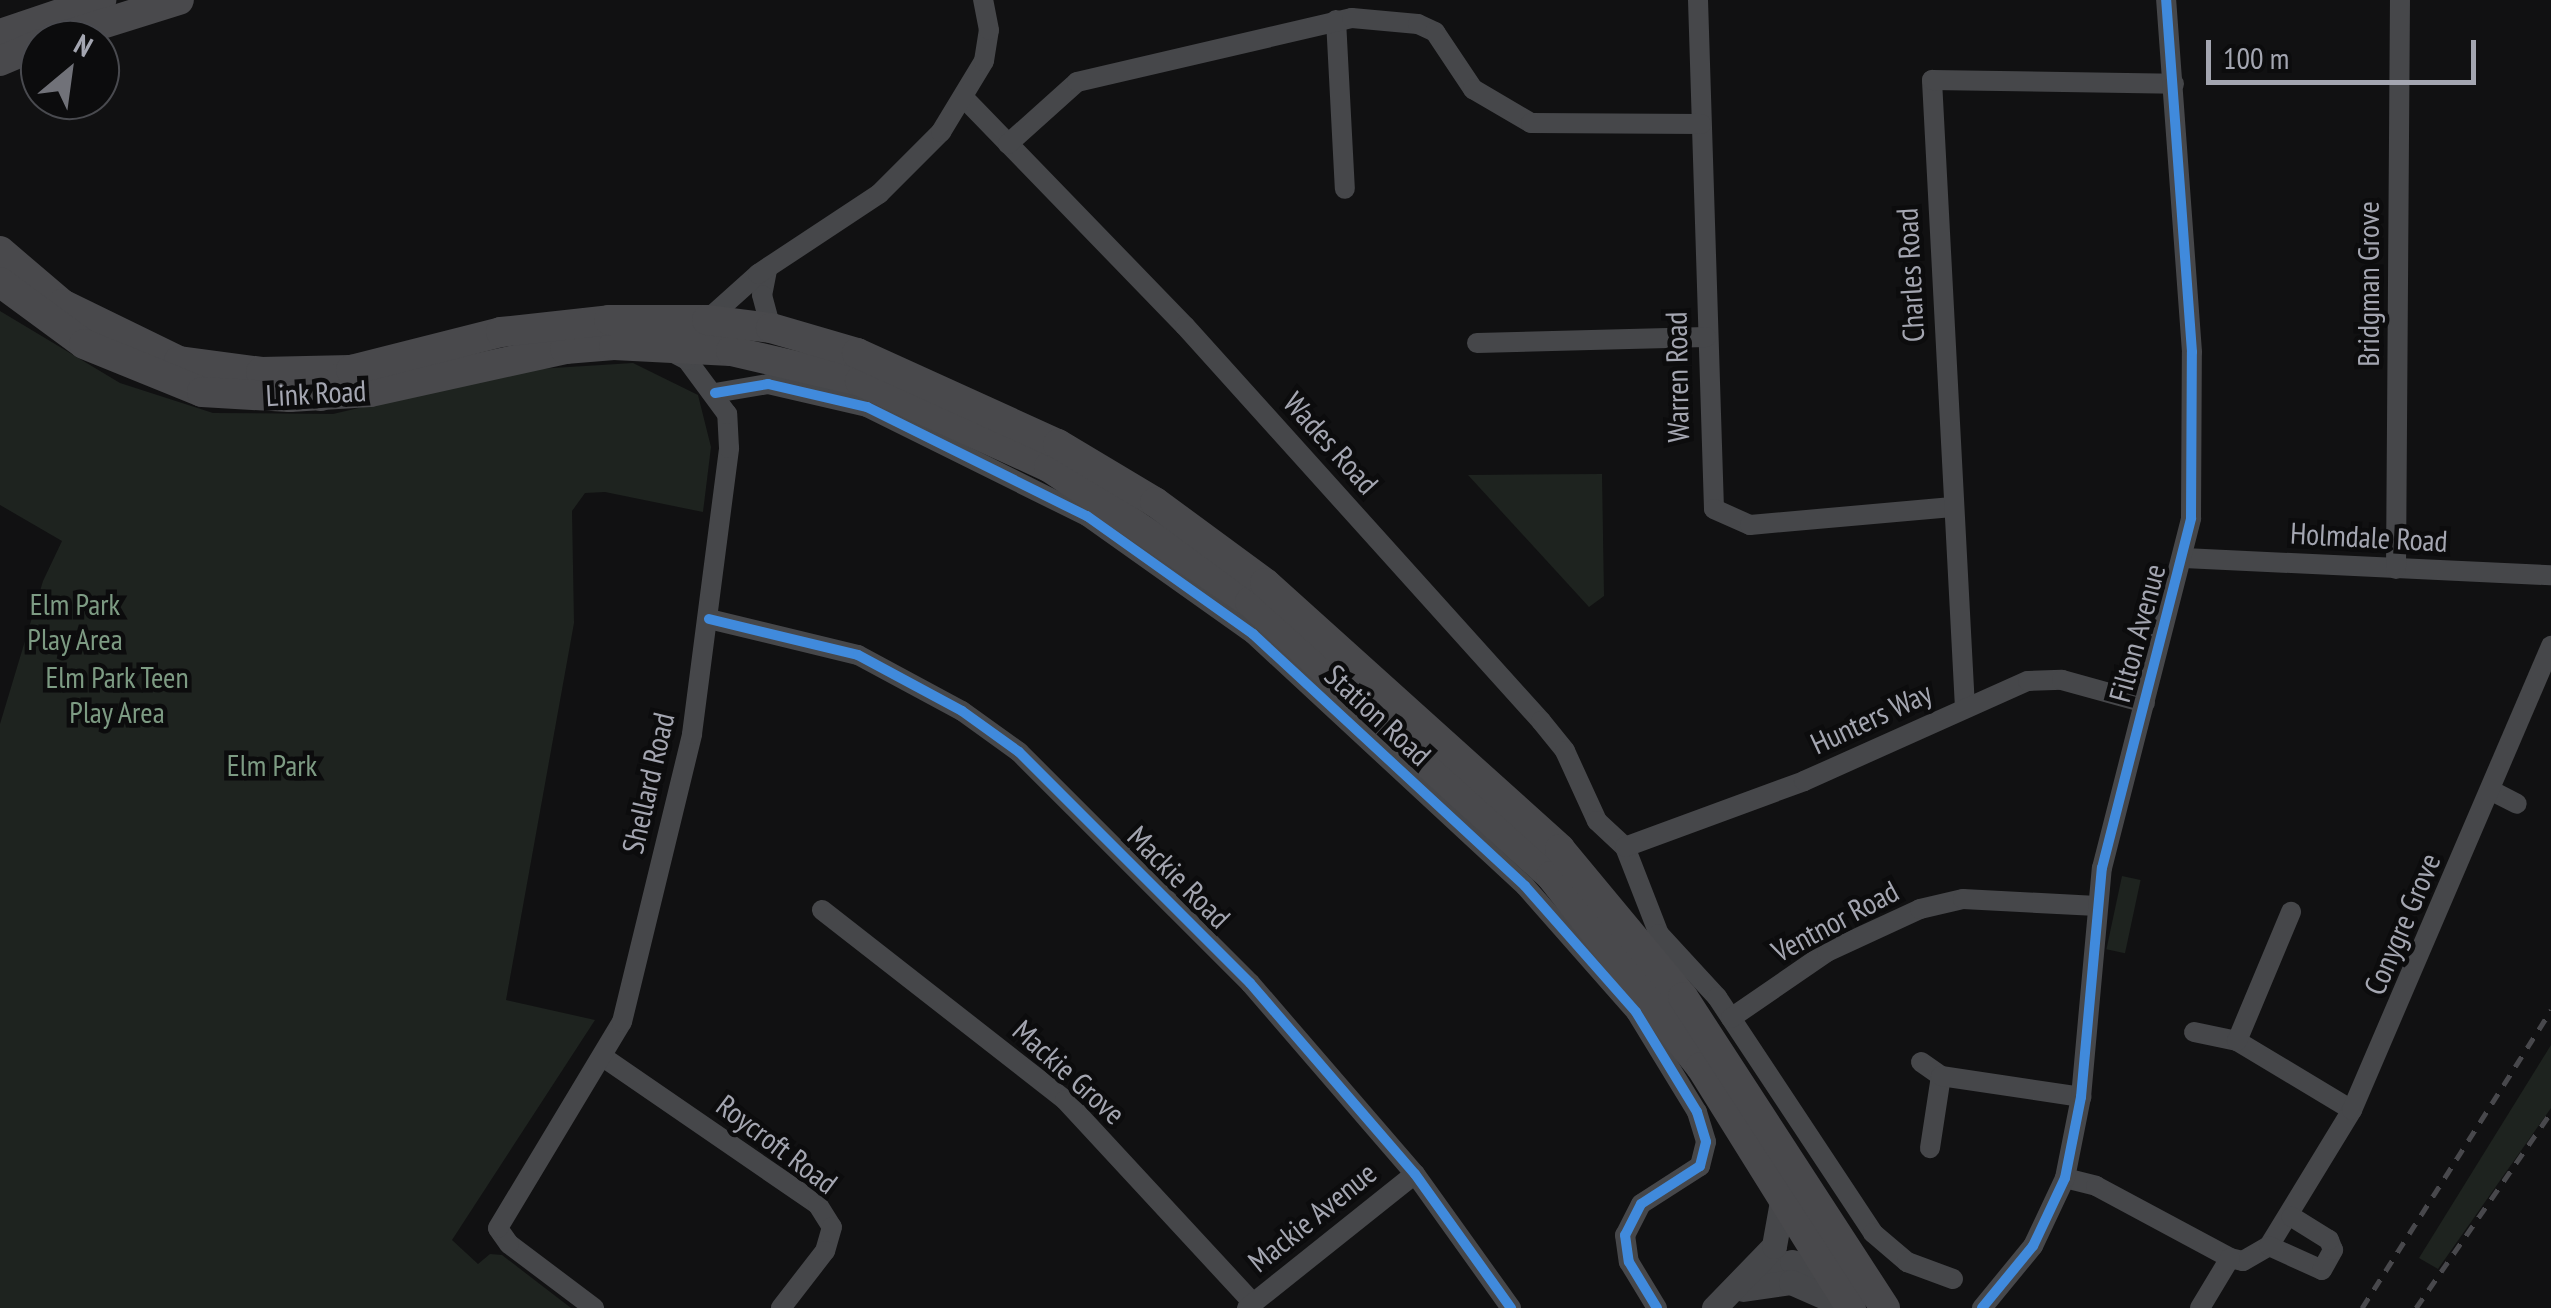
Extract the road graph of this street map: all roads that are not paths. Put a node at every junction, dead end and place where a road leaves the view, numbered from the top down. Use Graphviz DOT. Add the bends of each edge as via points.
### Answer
graph roads {
  1 [pos="102,0"];
  2 [pos="179,0"];
  3 [pos="983,0"];
  4 [pos="1698,0"];
  5 [pos="2166,0"];
  6 [pos="2400,0"];
  7 [pos="115,20"];
  8 [pos="1336,20"];
  9 [pos="0,34"];
  10 [pos="2174,84"];
  11 [pos="966,98"];
  12 [pos="1701,124"];
  13 [pos="1008,144"];
  14 [pos="1345,188"];
  15 [pos="0,251"];
  16 [pos="767,270"];
  17 [pos="0,282"];
  18 [pos="707,320"];
  19 [pos="772,328"];
  20 [pos="1706,337"];
  21 [pos="1477,343"];
  22 [pos="658,346"];
  23 [pos="351,370"];
  24 [pos="715,393"];
  25 [pos="321,396"];
  26 [pos="1952,506"];
  27 [pos="2184,558"];
  28 [pos="2396,569"];
  29 [pos="2551,575"];
  30 [pos="709,619"];
  31 [pos="2551,646"];
  32 [pos="2144,703"];
  33 [pos="1964,708"];
  34 [pos="2490,790"];
  35 [pos="2517,804"];
  36 [pos="1625,848"];
  37 [pos="2097,906"];
  38 [pos="822,910"];
  39 [pos="2291,912"];
  40 [pos="1730,1018"];
  41 [pos="2194,1032"];
  42 [pos="2236,1041"];
  43 [pos="603,1057"];
  44 [pos="1921,1062"];
  45 [pos="1941,1076"];
  46 [pos="2081,1098"];
  47 [pos="2352,1110"];
  48 [pos="1930,1148"];
  49 [pos="1415,1174"];
  50 [pos="2065,1178"];
  51 [pos="1783,1196"];
  52 [pos="2292,1217"];
  53 [pos="2269,1246"];
  54 [pos="2230,1258"];
  55 [pos="1758,1267"];
  56 [pos="1827,1268"];
  57 [pos="1954,1279"];
  58 [pos="1724,1300"];
  59 [pos="1865,1304"];
  60 [pos="1250,1306"];
  61 [pos="594,1308"];
  62 [pos="781,1308"];
  63 [pos="1511,1308"];
  64 [pos="1658,1308"];
  65 [pos="1902,1308"];
  66 [pos="1982,1308"];
  67 [pos="2200,1308"];
  1 -- 9 [label="main road"];
  2 -- 7 [label="main road"];
  3 -- 11 [label="street" via="989,42"];
  4 -- 12 [label="street, Warren Road"];
  5 -- 10 [label="street, Filton Avenue"];
  6 -- 28 [label="street, Bridgman Grove"];
  8 -- 12 [label="street" via="1398,22 1436,32 1473,90 1530,123"];
  8 -- 13 [label="street" via="1077,82"];
  8 -- 14 [label="street"];
  10 -- 26 [label="street, Charles Road" via="1932,80"];
  10 -- 27 [label="street, Filton Avenue" via="2194,422"];
  11 -- 13 [label="street, Wades Road"];
  11 -- 16 [label="street" via="894,182"];
  12 -- 20 [label="street, Warren Road"];
  13 -- 36 [label="street, Wades Road" via="1185,326 1541,720 1565,751 1598,821"];
  15 -- 23 [label="main road, Link Road" via="62,304 179,361 261,372"];
  16 -- 18 [label="street"];
  16 -- 19 [label="street" via="762,295"];
  17 -- 25 [label="main road, Link Road" via="46,322 168,383 236,397"];
  18 -- 19 [label="main road, Station Road"];
  18 -- 23 [label="main road, Link Road" via="546,326"];
  19 -- 59 [label="main road, Station Road" via="918,375 1058,444 1185,522 1331,638 1560,849 1624,922 1717,1047"];
  20 -- 21 [label="street"];
  20 -- 26 [label="street, Warren Road" via="1708,488 1722,516 1750,525"];
  22 -- 24 [label="street, Shellard Road" via="687,360"];
  22 -- 25 [label="main road, Link Road" via="565,349 370,392"];
  22 -- 51 [label="main road, Station Road" via="780,359 926,406 1098,497 1250,602 1469,795 1550,876 1664,1014"];
  23 -- 25 [label="main road"];
  24 -- 30 [label="street, Shellard Road" via="727,414 729,448"];
  24 -- 64 [label="street, Station Road" via="768,384 867,407 1087,516 1252,634 1525,886 1636,1012 1697,1112 1706,1142 1700,1166 1642,1204 1625,1235 1630,1262"];
  26 -- 33 [label="street, Charles Road"];
  27 -- 28 [label="street, Holmdale Road"];
  27 -- 32 [label="street, Filton Avenue"];
  28 -- 29 [label="street, Holmdale Road"];
  30 -- 43 [label="street, Shellard Road" via="692,734 664,852 622,1022"];
  30 -- 49 [label="street, Mackie Road" via="858,655 962,711 1019,752 1250,983"];
  31 -- 34 [label="street, Conygre Grove"];
  32 -- 33 [label="street, Hunters Way" via="2045,680"];
  32 -- 37 [label="street, Filton Avenue"];
  33 -- 36 [label="street, Hunters Way" via="1804,782"];
  34 -- 35 [label="street"];
  34 -- 47 [label="street, Conygre Grove"];
  36 -- 40 [label="street" via="1659,934"];
  37 -- 40 [label="street, Ventnor Road" via="1963,899 1920,909 1827,952"];
  37 -- 46 [label="street, Filton Avenue"];
  38 -- 60 [label="street, Mackie Grove" via="1065,1100"];
  39 -- 42 [label="street"];
  40 -- 57 [label="street" via="1873,1233 1906,1262"];
  41 -- 42 [label="street"];
  42 -- 47 [label="street"];
  43 -- 61 [label="street, Shellard Road" via="498,1228 508,1244"];
  43 -- 62 [label="street, Roycroft Road" via="818,1205 832,1226 825,1251"];
  44 -- 45 [label="street"];
  45 -- 46 [label="street"];
  45 -- 48 [label="street"];
  46 -- 50 [label="street, Filton Avenue"];
  47 -- 52 [label="street, Conygre Grove"];
  49 -- 60 [label="street, Mackie Avenue"];
  49 -- 63 [label="street, Mackie Road"];
  50 -- 54 [label="street" via="2096,1186"];
  50 -- 66 [label="street, Filton Avenue" via="2033,1246"];
  51 -- 55 [label="street" via="1778,1238"];
  51 -- 56 [label="main road, Station Road"];
  52 -- 53 [label="street, Conygre Grove"];
  52 -- 53 [label="street" via="2329,1240 2334,1250 2322,1270"];
  53 -- 54 [label="street" via="2243,1261"];
  54 -- 67 [label="street"];
  55 -- 56 [label="street" via="1792,1262"];
  55 -- 58 [label="street"];
  56 -- 59 [label="main road, Station Road"];
  58 -- 59 [label="street" via="1788,1282"];
  59 -- 65 [label="street"];
}
